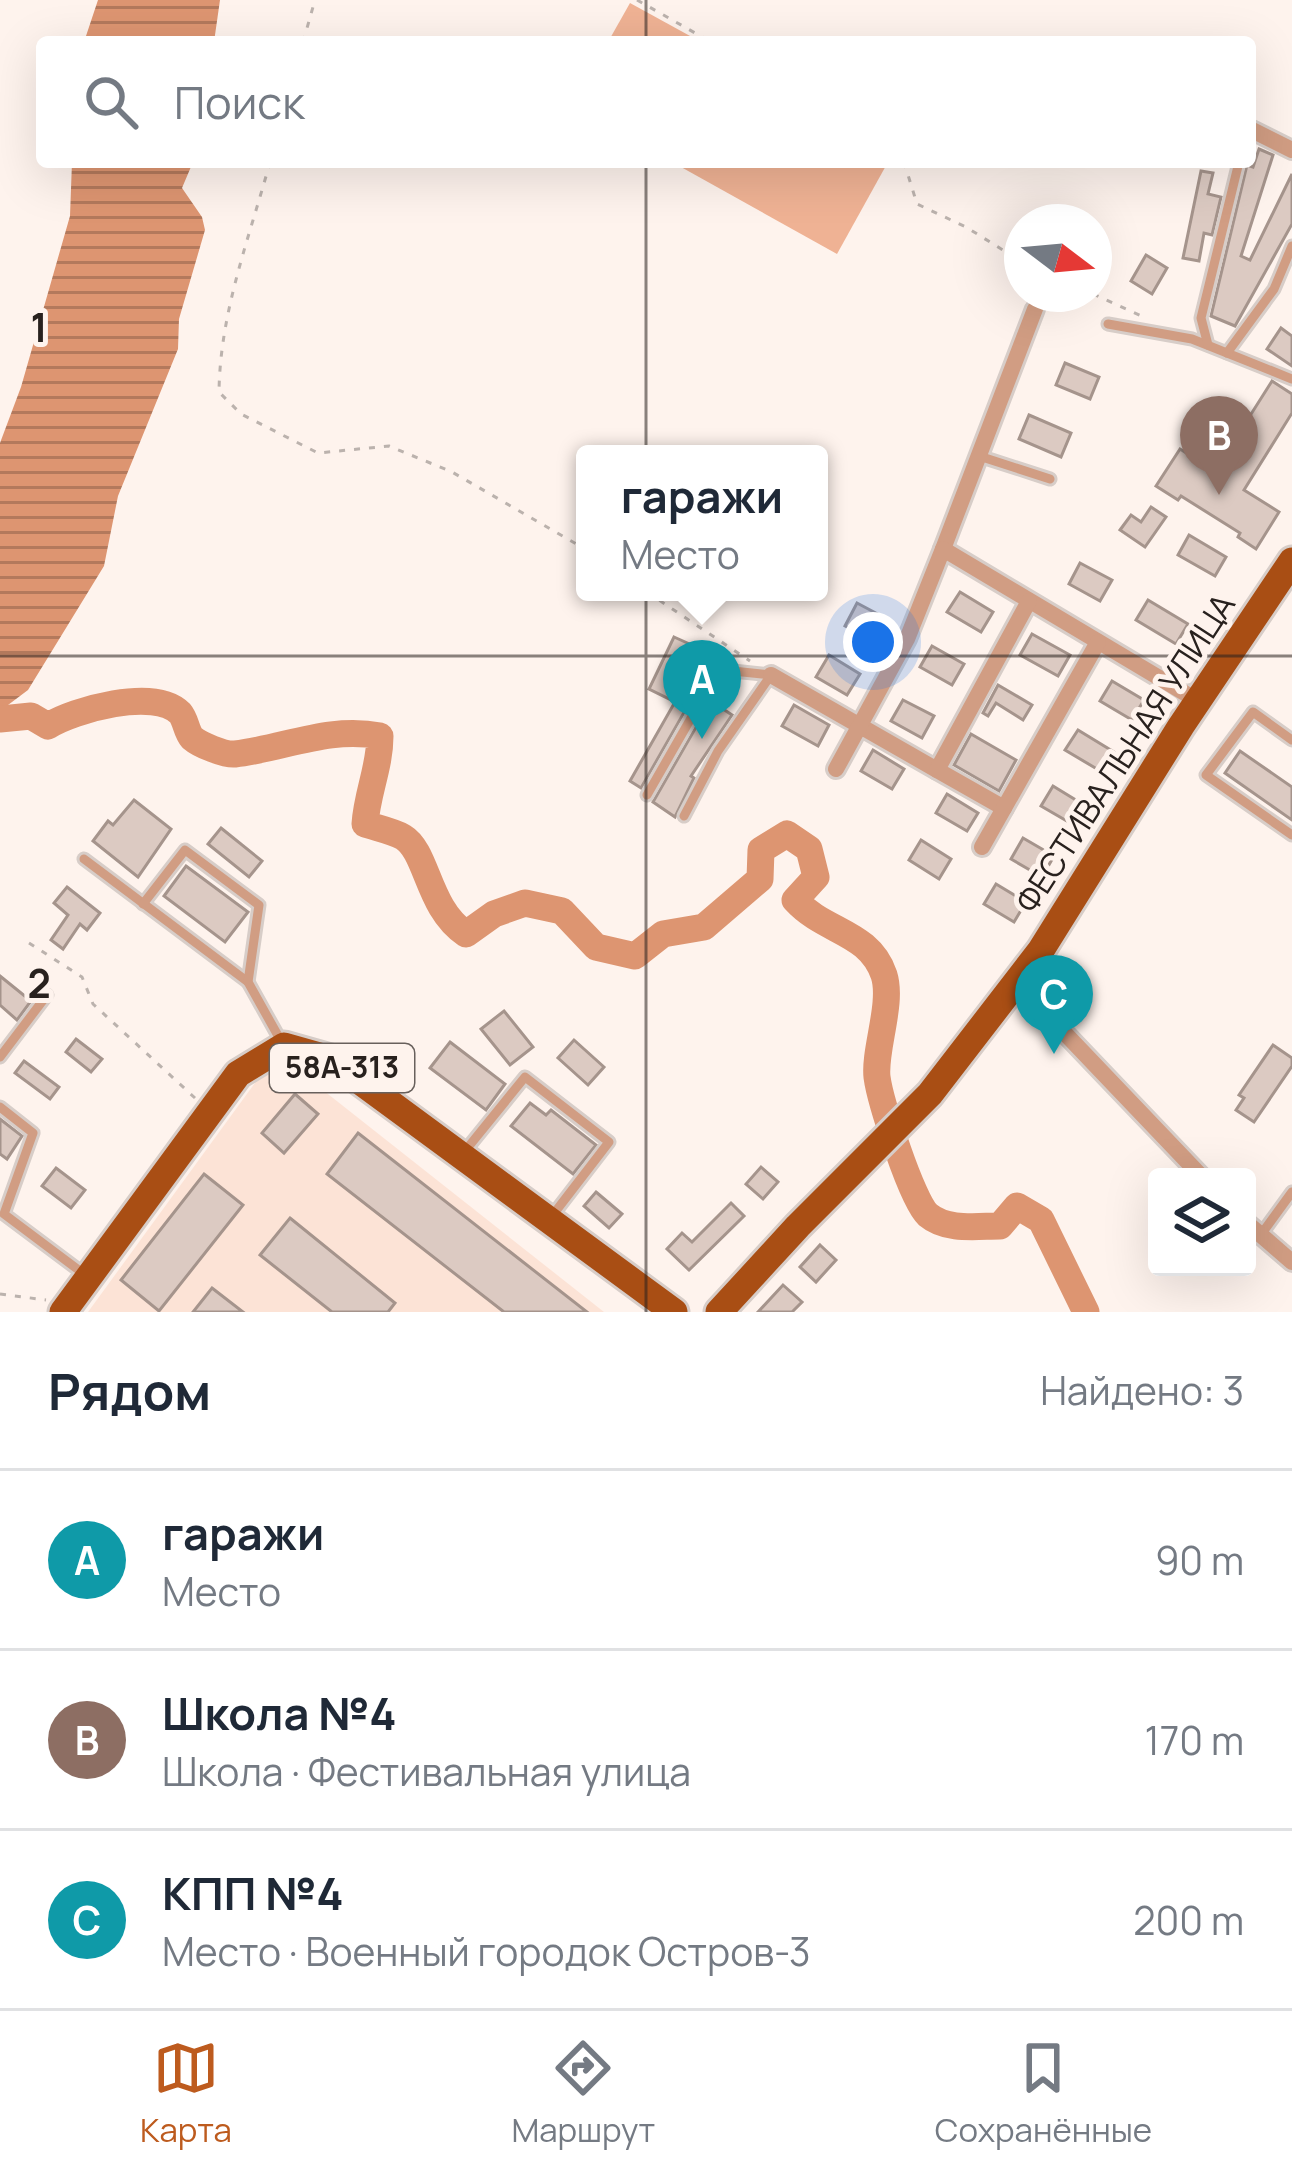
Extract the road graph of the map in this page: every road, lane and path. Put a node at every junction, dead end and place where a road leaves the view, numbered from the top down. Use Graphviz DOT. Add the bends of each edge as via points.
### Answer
graph roads {
  1 [pos="315,0"];
  2 [pos="637,0"];
  3 [pos="305,36"];
  4 [pos="700,36"];
  5 [pos="1256,132"];
  6 [pos="1292,149"];
  7 [pos="268,168"];
  8 [pos="906,168"];
  9 [pos="1238,168"];
  10 [pos="1292,247"];
  11 [pos="1004,251"];
  12 [pos="1112,303"];
  13 [pos="1034,312"];
  14 [pos="1152,321"];
  15 [pos="1108,324"];
  16 [pos="1208,345"];
  17 [pos="1227,353"];
  18 [pos="1292,379"];
  19 [pos="979,456"];
  20 [pos="1050,479"];
  21 [pos="576,543"];
  22 [pos="943,549"];
  23 [pos="1292,561"];
  24 [pos="660,601"];
  25 [pos="1029,601"];
  26 [pos="1099,642"];
  27 [pos="771,675"];
  28 [pos="1198,701"];
  29 [pos="859,725"];
  30 [pos="1292,740"];
  31 [pos="836,769"];
  32 [pos="938,770"];
  33 [pos="647,796"];
  34 [pos="1004,808"];
  35 [pos="684,816"];
  36 [pos="1292,835"];
  37 [pos="982,847"];
  38 [pos="83,859"];
  39 [pos="143,904"];
  40 [pos="29,943"];
  41 [pos="248,982"];
  42 [pos="1016,982"];
  43 [pos="47,995"];
  44 [pos="284,1046"];
  45 [pos="0,1057"];
  46 [pos="0,1107"];
  47 [pos="210,1112"];
  48 [pos="461,1155"];
  49 [pos="1193,1168"];
  50 [pos="1292,1192"];
  51 [pos="549,1220"];
  52 [pos="1256,1226"];
  53 [pos="1256,1232"];
  54 [pos="1292,1262"];
  55 [pos="88,1277"];
  56 [pos="0,1294"];
  57 [pos="66,1308"];
  58 [pos="674,1312"];
  59 [pos="719,1312"];
  1 -- 3 [label="path"];
  2 -- 4 [label="path"];
  5 -- 6 [label="street"];
  7 -- 21 [label="path" via="219,347 219,392 241,414 318,453 389,446"];
  8 -- 11 [label="path" via="917,204"];
  9 -- 16 [label="lane" via="1201,317"];
  10 -- 17 [label="lane" via="1274,290"];
  12 -- 14 [label="path"];
  13 -- 19 [label="street"];
  15 -- 16 [label="lane"];
  16 -- 17 [label="lane"];
  17 -- 18 [label="lane"];
  19 -- 20 [label="lane"];
  19 -- 22 [label="street"];
  22 -- 25 [label="street"];
  22 -- 29 [label="street" via="908,639"];
  23 -- 28 [label="main road, ФЕСТИВАЛЬНАЯ УЛИЦА"];
  24 -- 27 [label="path"];
  25 -- 26 [label="street"];
  25 -- 32 [label="street"];
  26 -- 28 [label="street"];
  26 -- 34 [label="street"];
  27 -- 29 [label="street"];
  27 -- 33 [label="lane" via="734,671 710,686"];
  27 -- 35 [label="lane"];
  28 -- 42 [label="main road, ФЕСТИВАЛЬНАЯ УЛИЦА"];
  29 -- 31 [label="street"];
  29 -- 32 [label="street"];
  30 -- 36 [label="lane" via="1253,712 1206,776"];
  32 -- 34 [label="street"];
  34 -- 37 [label="street"];
  38 -- 39 [label="lane"];
  39 -- 41 [label="lane"];
  39 -- 41 [label="lane" via="185,850 259,905"];
  40 -- 47 [label="path" via="82,977 93,1004"];
  41 -- 44 [label="lane"];
  42 -- 49 [label="street"];
  42 -- 59 [label="main road, ФЕСТИВАЛЬНАЯ УЛИЦА" via="930,1094"];
  43 -- 45 [label="lane"];
  44 -- 47 [label="main road, 58А-313" via="238,1074"];
  44 -- 48 [label="main road, 58А-313" via="330,1059"];
  46 -- 55 [label="lane" via="32,1133 4,1214"];
  47 -- 55 [label="main road, 58А-313"];
  48 -- 51 [label="main road, 58А-313"];
  48 -- 51 [label="lane" via="525,1077 610,1142"];
  50 -- 52 [label="lane"];
  51 -- 58 [label="main road, 58А-313"];
  53 -- 54 [label="street"];
  55 -- 57 [label="main road, 58А-313"];
  56 -- 57 [label="path"];
}
